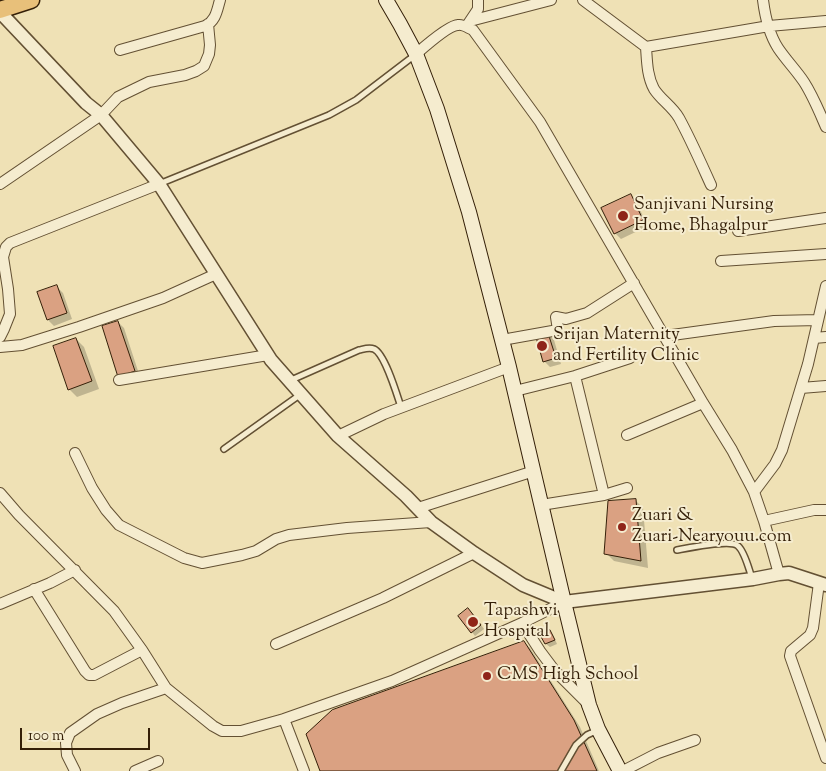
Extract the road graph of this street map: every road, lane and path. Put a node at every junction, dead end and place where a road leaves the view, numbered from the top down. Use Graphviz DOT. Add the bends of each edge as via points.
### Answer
graph roads {
  1 [pos="31,0"];
  2 [pos="220,0"];
  3 [pos="386,0"];
  4 [pos="478,0"];
  5 [pos="551,0"];
  6 [pos="583,0"];
  7 [pos="763,0"];
  8 [pos="0,11"];
  9 [pos="826,21"];
  10 [pos="208,24"];
  11 [pos="468,24"];
  12 [pos="769,26"];
  13 [pos="646,47"];
  14 [pos="120,50"];
  15 [pos="416,54"];
  16 [pos="101,115"];
  17 [pos="826,127"];
  18 [pos="0,184"];
  19 [pos="159,184"];
  20 [pos="711,185"];
  21 [pos="826,218"];
  22 [pos="738,231"];
  23 [pos="826,254"];
  24 [pos="721,261"];
  25 [pos="216,274"];
  26 [pos="634,283"];
  27 [pos="826,286"];
  28 [pos="818,320"];
  29 [pos="0,336"];
  30 [pos="664,336"];
  31 [pos="826,337"];
  32 [pos="814,338"];
  33 [pos="502,340"];
  34 [pos="0,347"];
  35 [pos="268,355"];
  36 [pos="630,358"];
  37 [pos="509,367"];
  38 [pos="576,376"];
  39 [pos="119,380"];
  40 [pos="289,380"];
  41 [pos="826,386"];
  42 [pos="801,388"];
  43 [pos="515,391"];
  44 [pos="301,394"];
  45 [pos="703,402"];
  46 [pos="401,407"];
  47 [pos="627,435"];
  48 [pos="338,436"];
  49 [pos="224,449"];
  50 [pos="75,453"];
  51 [pos="534,471"];
  52 [pos="627,488"];
  53 [pos="754,492"];
  54 [pos="0,494"];
  55 [pos="604,495"];
  56 [pos="541,505"];
  57 [pos="418,508"];
  58 [pos="826,510"];
  59 [pos="764,521"];
  60 [pos="431,522"];
  61 [pos="677,550"];
  62 [pos="474,553"];
  63 [pos="75,570"];
  64 [pos="778,574"];
  65 [pos="753,579"];
  66 [pos="822,584"];
  67 [pos="34,589"];
  68 [pos="564,602"];
  69 [pos="0,604"];
  70 [pos="522,623"];
  71 [pos="276,644"];
  72 [pos="142,650"];
  73 [pos="166,688"];
  74 [pos="589,705"];
  75 [pos="284,718"];
  76 [pos="598,729"];
  77 [pos="695,740"];
  78 [pos="826,758"];
  79 [pos="158,761"];
  80 [pos="74,771"];
  81 [pos="135,771"];
  82 [pos="304,771"];
  83 [pos="561,771"];
  84 [pos="621,771"];
  1 -- 8 [label="main road"];
  2 -- 10 [label="street" via="214,18"];
  3 -- 15 [label="main road"];
  4 -- 11 [label="street" via="478,9"];
  5 -- 11 [label="street"];
  6 -- 13 [label="street"];
  7 -- 12 [label="street"];
  8 -- 16 [label="street"];
  9 -- 12 [label="street"];
  10 -- 14 [label="street"];
  10 -- 16 [label="street" via="210,45 204,66 185,75 149,82 118,97"];
  11 -- 15 [label="street" via="449,28"];
  11 -- 26 [label="street" via="540,122"];
  12 -- 13 [label="street"];
  12 -- 17 [label="street" via="778,47 813,97"];
  13 -- 20 [label="street" via="649,77 679,118"];
  15 -- 19 [label="lane" via="356,100 329,115"];
  15 -- 33 [label="main road" via="437,108 466,202"];
  16 -- 18 [label="street"];
  16 -- 19 [label="street"];
  19 -- 25 [label="street"];
  19 -- 29 [label="street" via="10,243 3,257 10,314"];
  21 -- 22 [label="street"];
  23 -- 24 [label="street"];
  25 -- 34 [label="street" via="162,298 79,327"];
  25 -- 35 [label="street"];
  26 -- 30 [label="street"];
  26 -- 33 [label="street" via="587,313 566,319 556,317 558,330"];
  27 -- 28 [label="street"];
  28 -- 30 [label="street" via="774,321"];
  28 -- 32 [label="street"];
  30 -- 45 [label="street"];
  31 -- 32 [label="street"];
  32 -- 42 [label="street"];
  33 -- 37 [label="main road"];
  35 -- 39 [label="street"];
  35 -- 40 [label="street"];
  36 -- 38 [label="street"];
  37 -- 43 [label="main road"];
  37 -- 46 [label="street"];
  38 -- 43 [label="street"];
  38 -- 55 [label="street"];
  40 -- 44 [label="street"];
  40 -- 46 [label="lane" via="369,348 382,357"];
  41 -- 42 [label="street"];
  42 -- 53 [label="street" via="782,450"];
  43 -- 51 [label="main road"];
  44 -- 48 [label="street"];
  44 -- 49 [label="lane"];
  45 -- 47 [label="street"];
  45 -- 53 [label="street"];
  46 -- 48 [label="street"];
  48 -- 57 [label="street"];
  50 -- 60 [label="street" via="92,488 120,525 194,562 242,555 289,535"];
  51 -- 56 [label="main road"];
  51 -- 57 [label="street"];
  52 -- 55 [label="street"];
  53 -- 59 [label="street"];
  54 -- 63 [label="street"];
  55 -- 56 [label="street"];
  56 -- 68 [label="main road"];
  57 -- 60 [label="street"];
  58 -- 59 [label="street"];
  59 -- 64 [label="street"];
  60 -- 62 [label="street"];
  61 -- 65 [label="lane" via="734,544 743,555"];
  62 -- 68 [label="street" via="523,585"];
  62 -- 71 [label="street" via="383,598"];
  63 -- 67 [label="street"];
  63 -- 72 [label="street" via="114,611"];
  64 -- 65 [label="street"];
  64 -- 66 [label="street" via="790,574"];
  65 -- 68 [label="street"];
  66 -- 78 [label="street" via="813,628 790,656"];
  67 -- 69 [label="street"];
  67 -- 72 [label="street" via="89,675"];
  68 -- 70 [label="street"];
  68 -- 74 [label="main road"];
  70 -- 74 [label="street" via="555,671"];
  70 -- 75 [label="street" via="392,681"];
  72 -- 73 [label="street"];
  73 -- 75 [label="street" via="222,731 241,731"];
  73 -- 80 [label="street" via="96,714 70,733 66,743"];
  74 -- 76 [label="main road"];
  75 -- 82 [label="street"];
  76 -- 83 [label="lane" via="576,745"];
  76 -- 84 [label="main road"];
  77 -- 84 [label="street" via="658,752"];
  79 -- 81 [label="street"];
}
